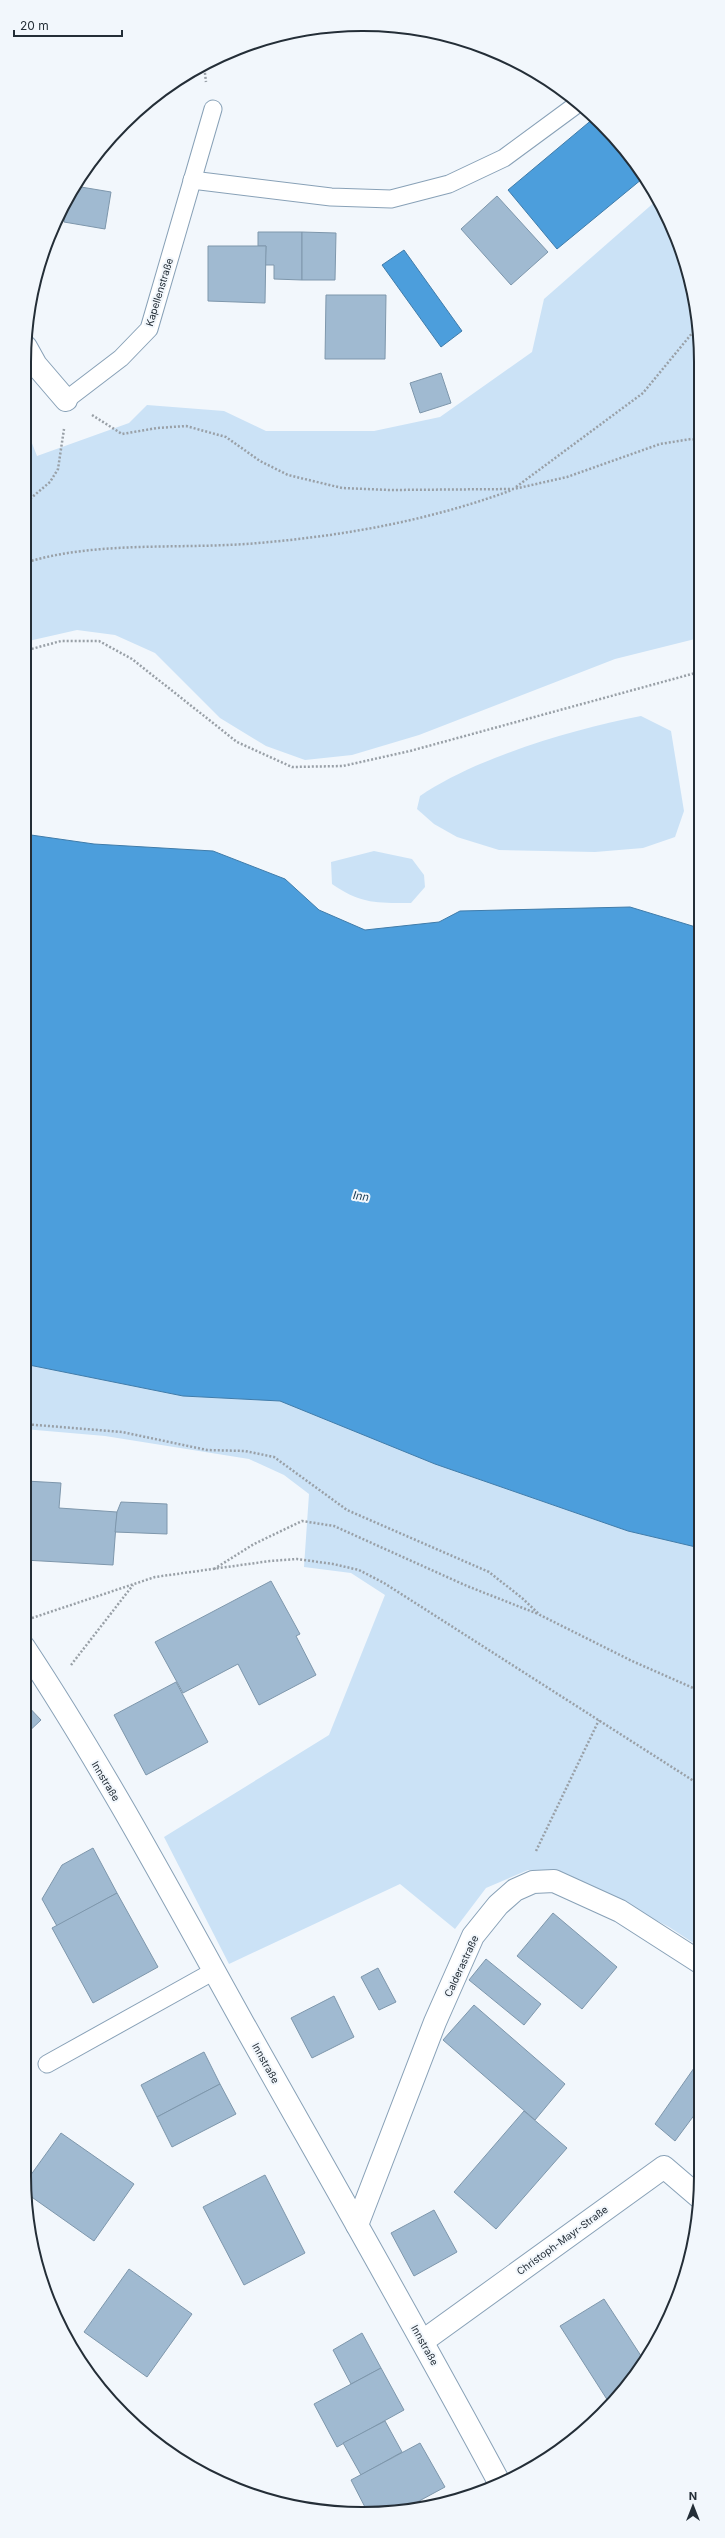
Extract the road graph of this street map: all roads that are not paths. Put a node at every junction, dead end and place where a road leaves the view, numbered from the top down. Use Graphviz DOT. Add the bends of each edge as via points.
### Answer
graph roads {
  1 [pos="573,107"];
  2 [pos="213,109"];
  3 [pos="192,180"];
  4 [pos="31,356"];
  5 [pos="66,400"];
  6 [pos="31,1658"];
  7 [pos="694,1959"];
  8 [pos="214,1971"];
  9 [pos="48,2064"];
  10 [pos="693,2192"];
  11 [pos="357,2225"];
  12 [pos="423,2341"];
  13 [pos="497,2478"];
  1 -- 3 [label="lane" via="504,158 449,184 391,199 331,197"];
  2 -- 3 [label="lane, Kapellenstraße"];
  3 -- 5 [label="lane, Kapellenstraße" via="150,329 121,358"];
  4 -- 5 [label="street"];
  6 -- 8 [label="street, Innstraße" via="146,1848"];
  7 -- 11 [label="street, Calderastraße" via="620,1911 554,1881 533,1882 515,1890 498,1905 474,1936 434,2022"];
  8 -- 9 [label="lane"];
  8 -- 11 [label="street, Innstraße"];
  10 -- 12 [label="street, Christoph-Mayr-Straße" via="664,2167"];
  11 -- 12 [label="street, Innstraße"];
  12 -- 13 [label="street, Innstraße"];
}
